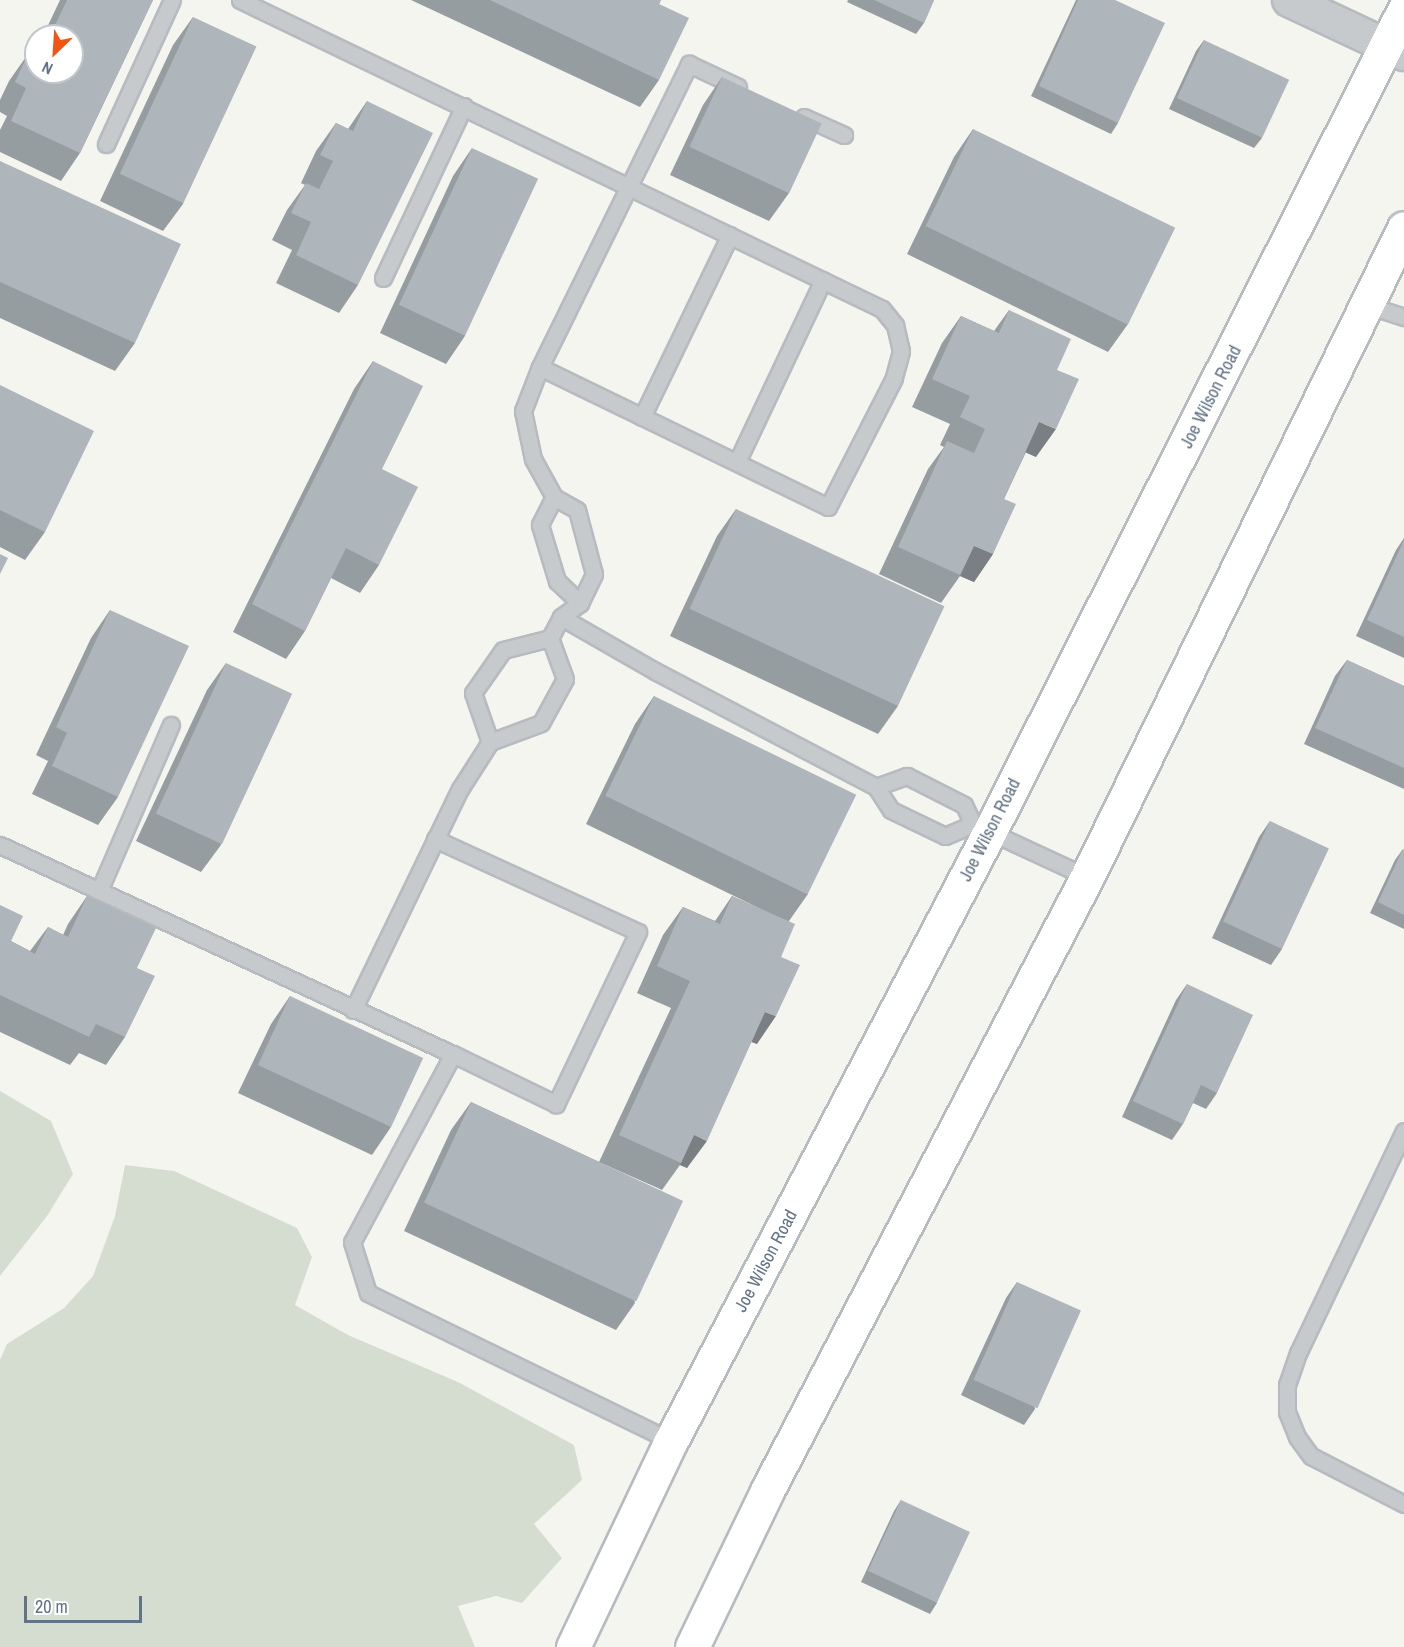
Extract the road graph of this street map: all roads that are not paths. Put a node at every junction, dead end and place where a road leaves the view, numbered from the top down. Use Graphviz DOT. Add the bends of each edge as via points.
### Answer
graph roads {
  1 [pos="172,0"];
  2 [pos="240,0"];
  3 [pos="1289,0"];
  4 [pos="1404,10"];
  5 [pos="1396,51"];
  6 [pos="751,93"];
  7 [pos="464,106"];
  8 [pos="792,112"];
  9 [pos="844,135"];
  10 [pos="106,144"];
  11 [pos="628,184"];
  12 [pos="1404,228"];
  13 [pos="730,235"];
  14 [pos="383,278"];
  15 [pos="823,280"];
  16 [pos="1367,304"];
  17 [pos="1404,317"];
  18 [pos="540,367"];
  19 [pos="642,417"];
  20 [pos="737,462"];
  21 [pos="554,497"];
  22 [pos="580,603"];
  23 [pos="561,617"];
  24 [pos="550,638"];
  25 [pos="171,725"];
  26 [pos="490,742"];
  27 [pos="876,787"];
  28 [pos="981,828"];
  29 [pos="435,838"];
  30 [pos="0,845"];
  31 [pos="1088,877"];
  32 [pos="99,891"];
  33 [pos="354,1010"];
  34 [pos="453,1054"];
  35 [pos="1404,1131"];
  36 [pos="672,1441"];
  37 [pos="1404,1504"];
  38 [pos="573,1647"];
  39 [pos="692,1647"];
  1 -- 10 [label="lane"];
  2 -- 7 [label="lane"];
  3 -- 5 [label="street"];
  4 -- 5 [label="main road, Joe Wilson Road"];
  5 -- 28 [label="main road, Joe Wilson Road"];
  6 -- 11 [label="lane" via="689,64"];
  7 -- 11 [label="lane"];
  7 -- 14 [label="lane"];
  8 -- 9 [label="lane"];
  11 -- 13 [label="lane"];
  11 -- 18 [label="lane"];
  12 -- 16 [label="main road"];
  13 -- 15 [label="lane"];
  13 -- 19 [label="lane"];
  15 -- 20 [label="lane"];
  15 -- 20 [label="lane" via="882,309 896,325 902,351 894,378 828,507"];
  16 -- 17 [label="lane"];
  16 -- 31 [label="main road"];
  18 -- 19 [label="lane"];
  18 -- 21 [label="lane" via="523,411 533,459"];
  19 -- 20 [label="lane"];
  21 -- 22 [label="lane" via="540,525 557,581"];
  21 -- 22 [label="lane" via="577,510 594,574"];
  22 -- 23 [label="lane"];
  23 -- 24 [label="lane"];
  23 -- 27 [label="lane"];
  24 -- 26 [label="lane" via="565,679 541,723"];
  24 -- 26 [label="lane" via="503,650 474,693"];
  25 -- 32 [label="lane"];
  26 -- 29 [label="lane"];
  27 -- 28 [label="lane" via="891,810 945,836"];
  27 -- 28 [label="lane" via="907,776 964,805"];
  28 -- 31 [label="lane"];
  28 -- 36 [label="main road, Joe Wilson Road"];
  29 -- 33 [label="lane"];
  29 -- 34 [label="lane" via="638,932 556,1104"];
  30 -- 32 [label="lane"];
  31 -- 39 [label="main road" via="768,1489"];
  32 -- 33 [label="lane"];
  33 -- 34 [label="lane"];
  34 -- 36 [label="lane" via="352,1242 368,1293"];
  35 -- 37 [label="lane" via="1298,1353 1287,1385 1287,1412 1297,1437 1311,1456"];
  36 -- 38 [label="main road, Joe Wilson Road"];
}
